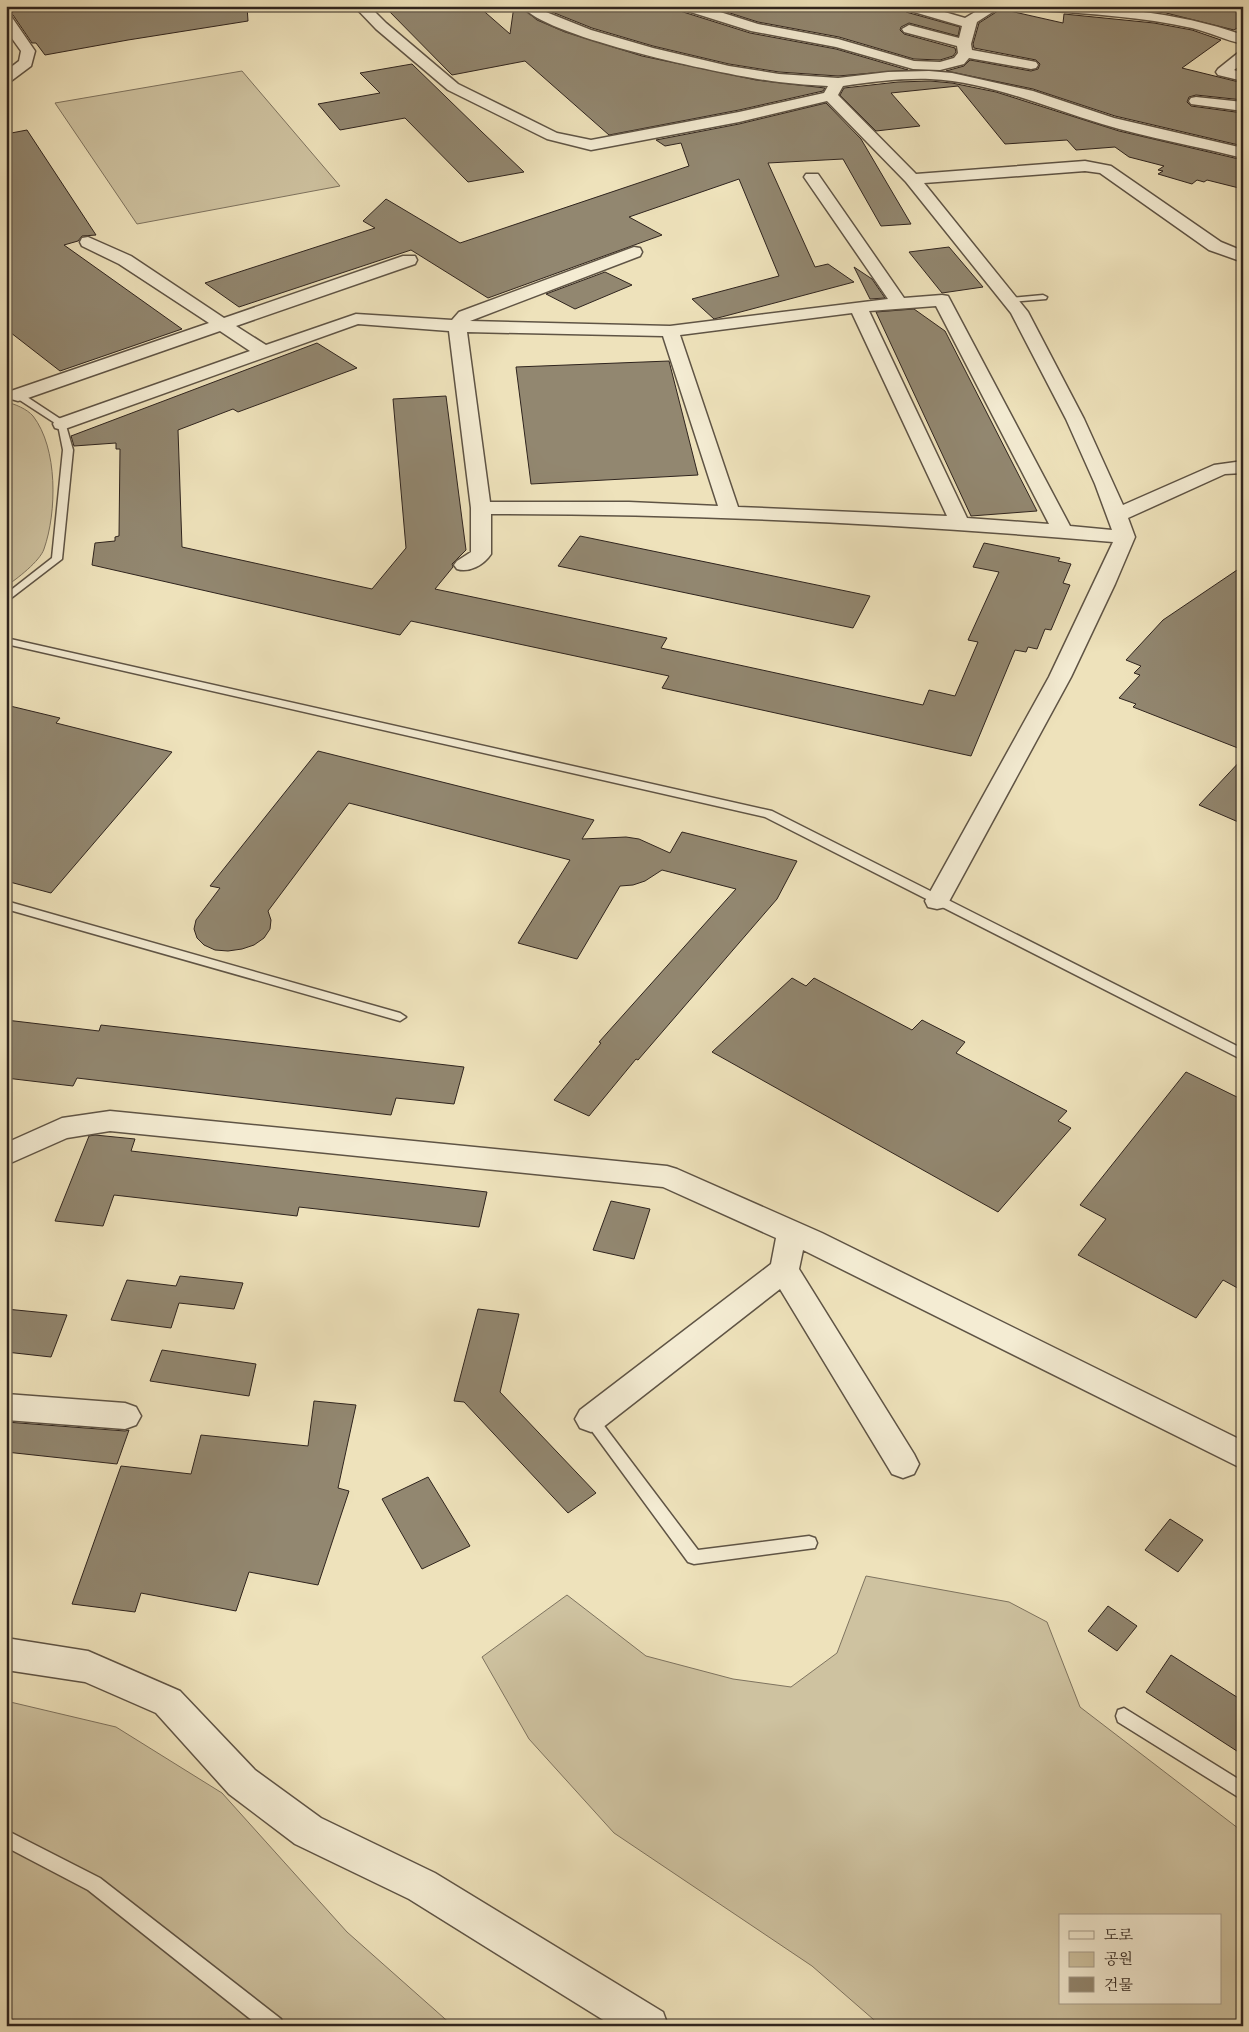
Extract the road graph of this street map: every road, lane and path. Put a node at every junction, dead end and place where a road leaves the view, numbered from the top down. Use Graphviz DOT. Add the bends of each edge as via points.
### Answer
graph roads {
  1 [pos="361,6"];
  2 [pos="529,6"];
  3 [pos="686,6"];
  4 [pos="995,6"];
  5 [pos="1040,6"];
  6 [pos="1149,6"];
  7 [pos="912,7"];
  8 [pos="1113,9"];
  9 [pos="1135,15"];
  10 [pos="6,19"];
  11 [pos="970,24"];
  12 [pos="909,29"];
  13 [pos="1243,40"];
  14 [pos="965,49"];
  15 [pos="1243,56"];
  16 [pos="1031,65"];
  17 [pos="1243,77"];
  18 [pos="6,78"];
  19 [pos="834,89"];
  20 [pos="1196,101"];
  21 [pos="1114,106"];
  22 [pos="1243,107"];
  23 [pos="1084,113"];
  24 [pos="1243,153"];
  25 [pos="812,177"];
  26 [pos="912,179"];
  27 [pos="88,242"];
  28 [pos="634,252"];
  29 [pos="1243,258"];
  30 [pos="410,260"];
  31 [pos="330,288"];
  32 [pos="1042,297"];
  33 [pos="1009,300"];
  34 [pos="899,303"];
  35 [pos="858,307"];
  36 [pos="376,320"];
  37 [pos="224,325"];
  38 [pos="457,326"];
  39 [pos="670,330"];
  40 [pos="264,352"];
  41 [pos="12,394"];
  42 [pos="62,424"];
  43 [pos="1243,467"];
  44 [pos="481,508"];
  45 [pos="730,513"];
  46 [pos="1116,515"];
  47 [pos="960,523"];
  48 [pos="1063,532"];
  49 [pos="1125,537"];
  50 [pos="464,565"];
  51 [pos="6,599"];
  52 [pos="6,641"];
  53 [pos="937,901"];
  54 [pos="6,905"];
  55 [pos="400,1017"];
  56 [pos="1243,1055"];
  57 [pos="6,1155"];
  58 [pos="792,1232"];
  59 [pos="784,1270"];
  60 [pos="6,1407"];
  61 [pos="124,1416"];
  62 [pos="591,1420"];
  63 [pos="1243,1456"];
  64 [pos="903,1464"];
  65 [pos="808,1543"];
  66 [pos="6,1654"];
  67 [pos="1124,1716"];
  68 [pos="1243,1792"];
  69 [pos="6,1838"];
  70 [pos="6,2020"];
  71 [pos="17,2026"];
  72 [pos="274,2026"];
  73 [pos="649,2026"];
  1 -- 19 [label="street" via="453,87 552,136 591,144 730,118"];
  2 -- 19 [label="street" via="541,15 586,33 649,51 729,70"];
  3 -- 14 [label="street" via="756,28 838,44 914,65 940,66 959,61"];
  4 -- 11 [label="street" via="971,20"];
  5 -- 8 [label="street"];
  6 -- 9 [label="street"];
  7 -- 11 [label="street"];
  8 -- 9 [label="street"];
  9 -- 13 [label="street" via="1218,30"];
  10 -- 18 [label="street" via="28,51 26,63"];
  11 -- 14 [label="street"];
  12 -- 14 [label="street"];
  14 -- 16 [label="street"];
  15 -- 17 [label="street" via="1223,72"];
  19 -- 23 [label="street" via="888,76 952,76 1028,94"];
  19 -- 26 [label="street"];
  20 -- 22 [label="street"];
  21 -- 23 [label="street"];
  23 -- 24 [label="street"];
  25 -- 34 [label="street"];
  26 -- 29 [label="street" via="1085,166 1105,168 1215,246"];
  26 -- 33 [label="street"];
  27 -- 37 [label="street" via="125,260"];
  28 -- 38 [label="street" via="465,316"];
  30 -- 31 [label="street"];
  31 -- 36 [label="street"];
  31 -- 37 [label="street"];
  32 -- 33 [label="lane"];
  33 -- 46 [label="street" via="1019,312 1075,419"];
  34 -- 35 [label="street"];
  34 -- 48 [label="street" via="942,300"];
  35 -- 39 [label="street"];
  35 -- 47 [label="street"];
  36 -- 38 [label="street"];
  36 -- 40 [label="street" via="356,319"];
  37 -- 40 [label="street"];
  37 -- 41 [label="street"];
  38 -- 39 [label="street"];
  38 -- 44 [label="street"];
  39 -- 45 [label="street"];
  40 -- 42 [label="street"];
  41 -- 42 [label="lane"];
  42 -- 51 [label="lane" via="68,450 57,559"];
  43 -- 46 [label="street" via="1221,469"];
  44 -- 45 [label="street" via="629,508"];
  44 -- 50 [label="street" via="481,554"];
  45 -- 47 [label="street"];
  46 -- 49 [label="street"];
  47 -- 48 [label="street"];
  48 -- 49 [label="street"];
  49 -- 53 [label="street" via="1062,674"];
  52 -- 53 [label="lane" via="768,814"];
  53 -- 56 [label="lane"];
  54 -- 55 [label="lane"];
  57 -- 58 [label="street" via="62,1128 110,1122 667,1177"];
  58 -- 59 [label="street"];
  58 -- 63 [label="street"];
  59 -- 62 [label="street"];
  59 -- 64 [label="street"];
  60 -- 61 [label="street"];
  62 -- 65 [label="lane" via="694,1557"];
  66 -- 73 [label="street" via="88,1667 168,1702 242,1782 308,1831 422,1886"];
  67 -- 68 [label="lane"];
  69 -- 72 [label="lane" via="94,1884"];
  70 -- 71 [label="path"];
}
